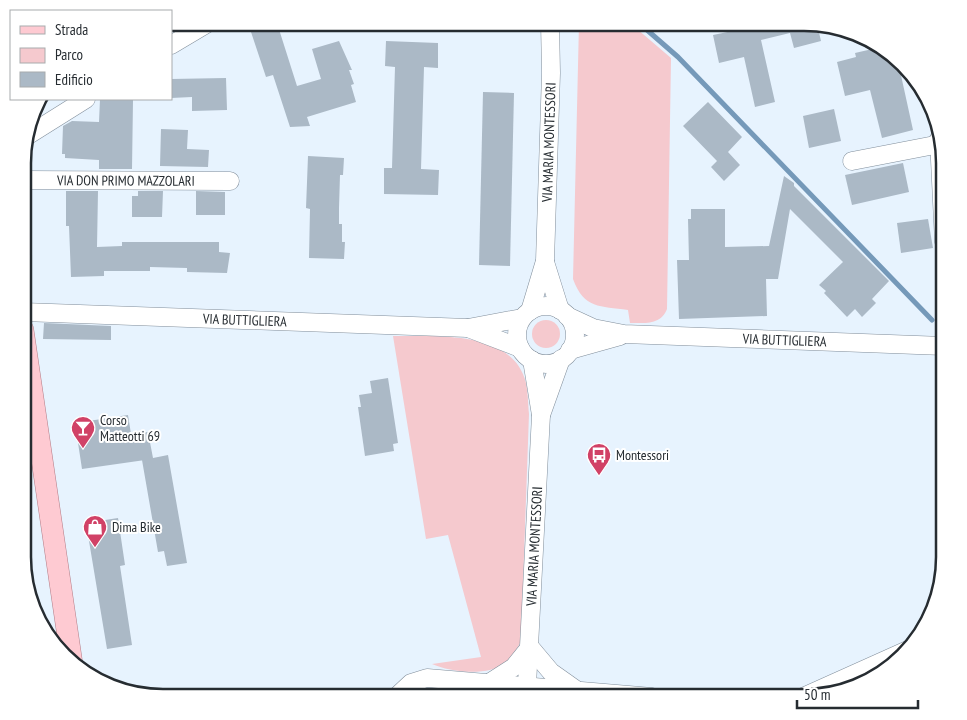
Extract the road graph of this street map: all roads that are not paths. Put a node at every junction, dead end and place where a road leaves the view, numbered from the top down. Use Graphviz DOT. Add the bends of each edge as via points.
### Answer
graph roads {
  1 [pos="193,31"];
  2 [pos="550,32"];
  3 [pos="172,44"];
  4 [pos="84,100"];
  5 [pos="36,131"];
  6 [pos="934,144"];
  7 [pos="852,161"];
  8 [pos="31,180"];
  9 [pos="230,181"];
  10 [pos="545,261"];
  11 [pos="31,312"];
  12 [pos="563,313"];
  13 [pos="526,315"];
  14 [pos="468,328"];
  15 [pos="624,334"];
  16 [pos="935,346"];
  17 [pos="526,354"];
  18 [pos="566,355"];
  19 [pos="32,388"];
  20 [pos="541,415"];
  21 [pos="530,646"];
  22 [pos="70,650"];
  23 [pos="886,660"];
  24 [pos="489,683"];
  25 [pos="527,685"];
  26 [pos="829,686"];
  27 [pos="405,688"];
  28 [pos="558,689"];
  29 [pos="575,689"];
  1 -- 3 [label="street"];
  2 -- 10 [label="street, VIA MARIA MONTESSORI"];
  4 -- 5 [label="street"];
  6 -- 7 [label="street"];
  8 -- 9 [label="street, VIA DON PRIMO MAZZOLARI"];
  10 -- 12 [label="street, VIA MARIA MONTESSORI"];
  10 -- 13 [label="street, VIA MARIA MONTESSORI"];
  11 -- 14 [label="street, VIA BUTTIGLIERA"];
  12 -- 13 [label="street" via="544,306"];
  12 -- 15 [label="street, VIA BUTTIGLIERA" via="593,328"];
  12 -- 18 [label="street" via="574,332"];
  13 -- 14 [label="street, VIA BUTTIGLIERA"];
  13 -- 17 [label="street" via="517,333"];
  14 -- 17 [label="street, VIA BUTTIGLIERA"];
  15 -- 16 [label="street, VIA BUTTIGLIERA"];
  15 -- 18 [label="street, VIA BUTTIGLIERA"];
  17 -- 18 [label="street" via="547,364"];
  17 -- 20 [label="street, VIA MARIA MONTESSORI"];
  18 -- 20 [label="street, VIA MARIA MONTESSORI"];
  19 -- 22 [label="main road"];
  20 -- 21 [label="street, VIA MARIA MONTESSORI"];
  21 -- 24 [label="street" via="514,667"];
  21 -- 25 [label="street, VIA MARIA MONTESSORI"];
  21 -- 29 [label="street" via="550,672"];
  23 -- 26 [label="street"];
  24 -- 25 [label="street"];
  24 -- 27 [label="street" via="427,678"];
  25 -- 28 [label="street"];
}
